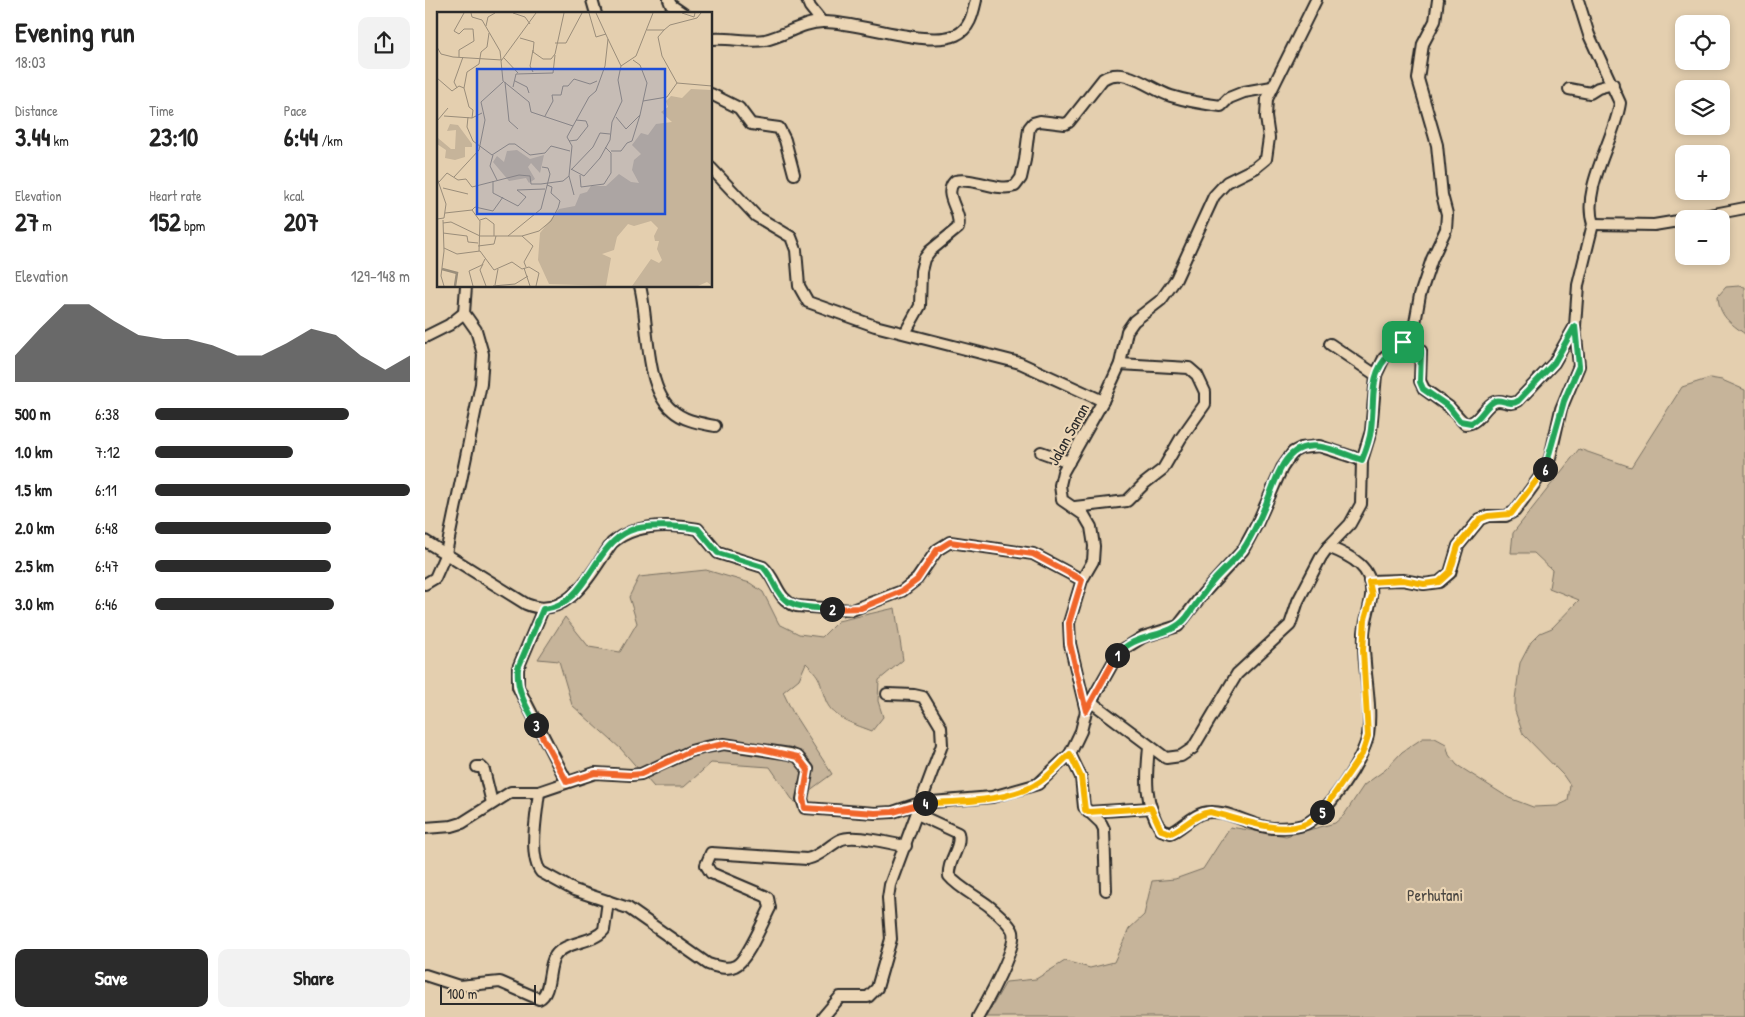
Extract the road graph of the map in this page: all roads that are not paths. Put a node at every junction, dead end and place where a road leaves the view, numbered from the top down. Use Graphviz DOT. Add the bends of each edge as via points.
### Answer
graph roads {
  1 [pos="669,0"];
  2 [pos="807,0"];
  3 [pos="976,0"];
  4 [pos="1316,0"];
  5 [pos="1438,0"];
  6 [pos="1578,0"];
  7 [pos="681,12"];
  8 [pos="822,22"];
  9 [pos="713,32"];
  10 [pos="723,38"];
  11 [pos="713,39"];
  12 [pos="1613,84"];
  13 [pos="1272,87"];
  14 [pos="1569,89"];
  15 [pos="713,95"];
  16 [pos="713,170"];
  17 [pos="794,174"];
  18 [pos="1745,208"];
  19 [pos="1730,211"];
  20 [pos="1675,222"];
  21 [pos="1593,224"];
  22 [pos="466,288"];
  23 [pos="640,288"];
  24 [pos="465,314"];
  25 [pos="1575,326"];
  26 [pos="905,333"];
  27 [pos="425,336"];
  28 [pos="1403,342"];
  29 [pos="1330,344"];
  30 [pos="1120,364"];
  31 [pos="1376,374"];
  32 [pos="1103,401"];
  33 [pos="715,426"];
  34 [pos="1041,452"];
  35 [pos="1362,460"];
  36 [pos="1069,462"];
  37 [pos="1075,507"];
  38 [pos="425,541"];
  39 [pos="1328,547"];
  40 [pos="447,553"];
  41 [pos="1082,580"];
  42 [pos="1369,582"];
  43 [pos="425,584"];
  44 [pos="543,609"];
  45 [pos="887,694"];
  46 [pos="1088,706"];
  47 [pos="1149,747"];
  48 [pos="1070,754"];
  49 [pos="477,767"];
  50 [pos="567,782"];
  51 [pos="539,792"];
  52 [pos="492,803"];
  53 [pos="921,803"];
  54 [pos="1151,808"];
  55 [pos="1088,812"];
  56 [pos="917,814"];
  57 [pos="425,828"];
  58 [pos="906,846"];
  59 [pos="1106,890"];
  60 [pos="608,901"];
  61 [pos="425,975"];
  62 [pos="823,1017"];
  63 [pos="979,1017"];
  1 -- 7 [label="street"];
  2 -- 8 [label="street"];
  3 -- 8 [label="street" via="965,29 941,38"];
  4 -- 13 [label="street"];
  5 -- 28 [label="street" via="1435,21 1423,44 1418,79 1437,144 1441,195 1447,221 1420,295 1415,323"];
  6 -- 12 [label="street" via="1589,35"];
  8 -- 10 [label="street" via="760,41"];
  9 -- 10 [label="street"];
  10 -- 11 [label="street"];
  12 -- 14 [label="street" via="1590,93"];
  12 -- 21 [label="street" via="1620,99 1619,107 1591,195"];
  13 -- 26 [label="street" via="1244,92 1229,98 1221,106 1170,96 1116,74 1103,79 1069,122 1033,123 1029,128 1021,178 1015,186 1007,188 969,180 955,180 951,184 950,194 959,220 958,228 924,259 920,306"];
  13 -- 30 [label="street" via="1266,107 1269,138 1265,159 1255,168 1227,182 1214,196 1176,279 1161,300 1129,326"];
  15 -- 17 [label="street" via="739,108 751,124 779,128"];
  16 -- 26 [label="street, Jalan Sanan" via="756,216 791,237 796,250 799,286 808,302"];
  18 -- 19 [label="street"];
  20 -- 21 [label="street" via="1654,225"];
  21 -- 25 [label="street" via="1578,285"];
  22 -- 24 [label="street"];
  23 -- 33 [label="street" via="653,370 665,401 681,416"];
  24 -- 27 [label="street"];
  24 -- 40 [label="street" via="476,330 482,348 481,384"];
  25 -- 28 [label="street" via="1554,363 1518,401 1511,404 1493,402 1471,423 1460,421 1449,407 1423,389 1420,382 1421,351"];
  25 -- 42 [label="street" via="1578,372 1564,401 1545,469 1515,511 1506,516 1480,519 1458,546 1450,572 1439,582"];
  26 -- 32 [label="street, Jalan Sanan" via="1020,363"];
  28 -- 31 [label="street" via="1384,358"];
  29 -- 31 [label="street"];
  30 -- 32 [label="street"];
  30 -- 37 [label="street" via="1189,368 1197,375 1205,392 1205,404 1163,469 1130,499"];
  31 -- 35 [label="street" via="1371,431"];
  32 -- 36 [label="street, Jalan Sanan"];
  34 -- 36 [label="street"];
  35 -- 39 [label="street" via="1361,504 1350,524"];
  35 -- 46 [label="street" via="1319,446 1293,452 1282,468 1243,550 1178,626 1143,637 1119,652"];
  36 -- 37 [label="street, Jalan Sanan" via="1061,478 1061,495 1063,502"];
  37 -- 41 [label="street, Jalan Sanan" via="1091,527 1094,546 1093,561"];
  38 -- 40 [label="street"];
  39 -- 42 [label="street" via="1349,555 1367,570"];
  39 -- 47 [label="street" via="1297,601 1289,625 1237,674 1193,748 1181,756 1166,758"];
  40 -- 43 [label="street" via="435,578"];
  40 -- 44 [label="street" via="526,604"];
  41 -- 44 [label="street" via="1033,554 950,542 937,550 917,580 902,591 852,610 796,606 779,594 763,567 718,553 698,529 649,527 620,536 570,598"];
  41 -- 46 [label="street, Jalan Sanan" via="1069,623 1070,644"];
  42 -- 54 [label="street" via="1372,595 1365,619 1363,650 1368,736 1362,754 1322,812 1304,825 1289,828 1269,828 1210,812 1171,833 1161,830"];
  44 -- 50 [label="street" via="518,668 518,687"];
  45 -- 53 [label="street" via="923,697 941,727 942,745"];
  46 -- 47 [label="street"];
  46 -- 48 [label="street, Jalan Sanan"];
  47 -- 54 [label="street" via="1146,781"];
  48 -- 53 [label="street, Jalan Sanan" via="1030,788 992,797"];
  48 -- 55 [label="street" via="1081,777 1084,807"];
  49 -- 52 [label="street" via="485,770"];
  50 -- 51 [label="street, Jalan Sanan"];
  50 -- 53 [label="street, Jalan Sanan" via="595,773 641,774 691,751 724,744 798,757 808,770 803,799 805,808 875,813 893,812"];
  51 -- 52 [label="street, Jalan Sanan" via="511,792"];
  51 -- 60 [label="street" via="534,853 537,867 574,890"];
  52 -- 57 [label="street, Jalan Sanan" via="462,823"];
  53 -- 56 [label="street"];
  54 -- 55 [label="street"];
  55 -- 59 [label="street" via="1104,829"];
  56 -- 58 [label="street"];
  56 -- 63 [label="street" via="958,833 949,876 990,907 1013,932 999,978"];
  58 -- 60 [label="street" via="851,837 839,840 820,855 807,859 711,853 707,865 711,873 765,896 770,903 742,961 728,968 709,964 638,914"];
  58 -- 62 [label="street" via="889,891 891,939 877,988 868,997 840,998"];
  60 -- 61 [label="street" via="606,925 600,935 555,955 543,997 533,998 500,982 459,986"];
}
